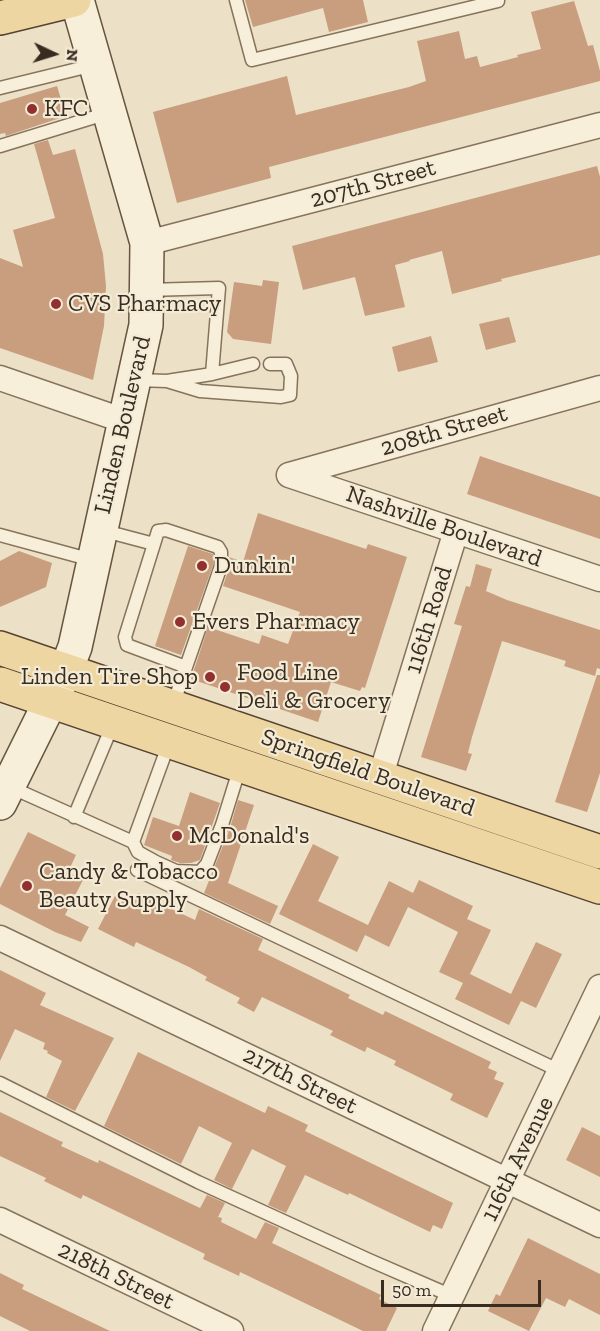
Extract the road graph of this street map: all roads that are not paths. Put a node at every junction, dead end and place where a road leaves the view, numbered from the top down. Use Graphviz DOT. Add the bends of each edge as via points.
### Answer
graph roads {
  1 [pos="76,0"];
  2 [pos="236,0"];
  3 [pos="498,1"];
  4 [pos="0,18"];
  5 [pos="95,64"];
  6 [pos="0,88"];
  7 [pos="109,113"];
  8 [pos="600,124"];
  9 [pos="0,146"];
  10 [pos="147,243"];
  11 [pos="146,290"];
  12 [pos="253,364"];
  13 [pos="270,364"];
  14 [pos="212,374"];
  15 [pos="0,378"];
  16 [pos="134,380"];
  17 [pos="167,381"];
  18 [pos="600,388"];
  19 [pos="125,420"];
  20 [pos="289,475"];
  21 [pos="456,531"];
  22 [pos="0,535"];
  23 [pos="154,544"];
  24 [pos="96,545"];
  25 [pos="600,579"];
  26 [pos="0,648"];
  27 [pos="186,667"];
  28 [pos="66,670"];
  29 [pos="0,684"];
  30 [pos="51,701"];
  31 [pos="172,706"];
  32 [pos="114,723"];
  33 [pos="169,743"];
  34 [pos="241,766"];
  35 [pos="380,778"];
  36 [pos="3,790"];
  37 [pos="74,817"];
  38 [pos="133,842"];
  39 [pos="600,852"];
  40 [pos="137,870"];
  41 [pos="600,887"];
  42 [pos="0,938"];
  43 [pos="600,987"];
  44 [pos="560,1071"];
  45 [pos="0,1083"];
  46 [pos="507,1181"];
  47 [pos="0,1220"];
  48 [pos="600,1225"];
  49 [pos="452,1296"];
  50 [pos="231,1331"];
  51 [pos="435,1331"];
  1 -- 4 [label="main road"];
  1 -- 5 [label="main road, Linden Boulevard"];
  2 -- 3 [label="lane" via="252,60"];
  5 -- 6 [label="lane"];
  5 -- 7 [label="main road, Linden Boulevard"];
  7 -- 9 [label="lane"];
  7 -- 10 [label="main road, Linden Boulevard"];
  8 -- 10 [label="street, 207th Street"];
  10 -- 11 [label="main road, Linden Boulevard"];
  11 -- 14 [label="lane" via="219,288"];
  11 -- 16 [label="main road, Linden Boulevard" via="146,325"];
  12 -- 14 [label="lane"];
  13 -- 17 [label="lane" via="285,364 291,376 290,395 200,391"];
  14 -- 17 [label="lane"];
  15 -- 19 [label="street"];
  16 -- 17 [label="lane"];
  16 -- 19 [label="main road, Linden Boulevard"];
  18 -- 20 [label="street, 208th Street"];
  19 -- 24 [label="main road, Linden Boulevard"];
  20 -- 21 [label="street, Nashville Boulevard"];
  21 -- 25 [label="street, Nashville Boulevard"];
  21 -- 35 [label="street, 116th Road"];
  22 -- 24 [label="lane"];
  23 -- 24 [label="lane"];
  23 -- 27 [label="lane" via="125,641 131,648"];
  23 -- 27 [label="lane" via="158,531 166,530 218,547 221,552 221,566"];
  24 -- 28 [label="main road, Linden Boulevard" via="75,647"];
  26 -- 28 [label="main road, Springfield Boulevard"];
  27 -- 31 [label="lane"];
  28 -- 30 [label="main road, Linden Boulevard"];
  28 -- 31 [label="main road, Springfield Boulevard"];
  29 -- 30 [label="main road, Springfield Boulevard"];
  30 -- 32 [label="main road, Springfield Boulevard"];
  30 -- 36 [label="main road, Linden Boulevard"];
  31 -- 35 [label="main road, Springfield Boulevard"];
  32 -- 33 [label="main road, Springfield Boulevard"];
  32 -- 37 [label="lane"];
  33 -- 34 [label="main road, Springfield Boulevard"];
  33 -- 38 [label="lane"];
  34 -- 38 [label="lane" via="207,864 200,872 176,871 138,852"];
  34 -- 41 [label="main road, Springfield Boulevard"];
  35 -- 39 [label="main road, Springfield Boulevard"];
  36 -- 37 [label="lane"];
  37 -- 38 [label="lane"];
  40 -- 44 [label="lane"];
  42 -- 46 [label="street, 217th Street"];
  43 -- 44 [label="street, 116th Avenue"];
  44 -- 46 [label="street, 116th Avenue"];
  45 -- 49 [label="lane" via="198,1182"];
  46 -- 48 [label="street, 217th Street"];
  46 -- 49 [label="street, 116th Avenue"];
  47 -- 50 [label="street, 218th Street"];
  49 -- 51 [label="street, 116th Avenue"];
}
